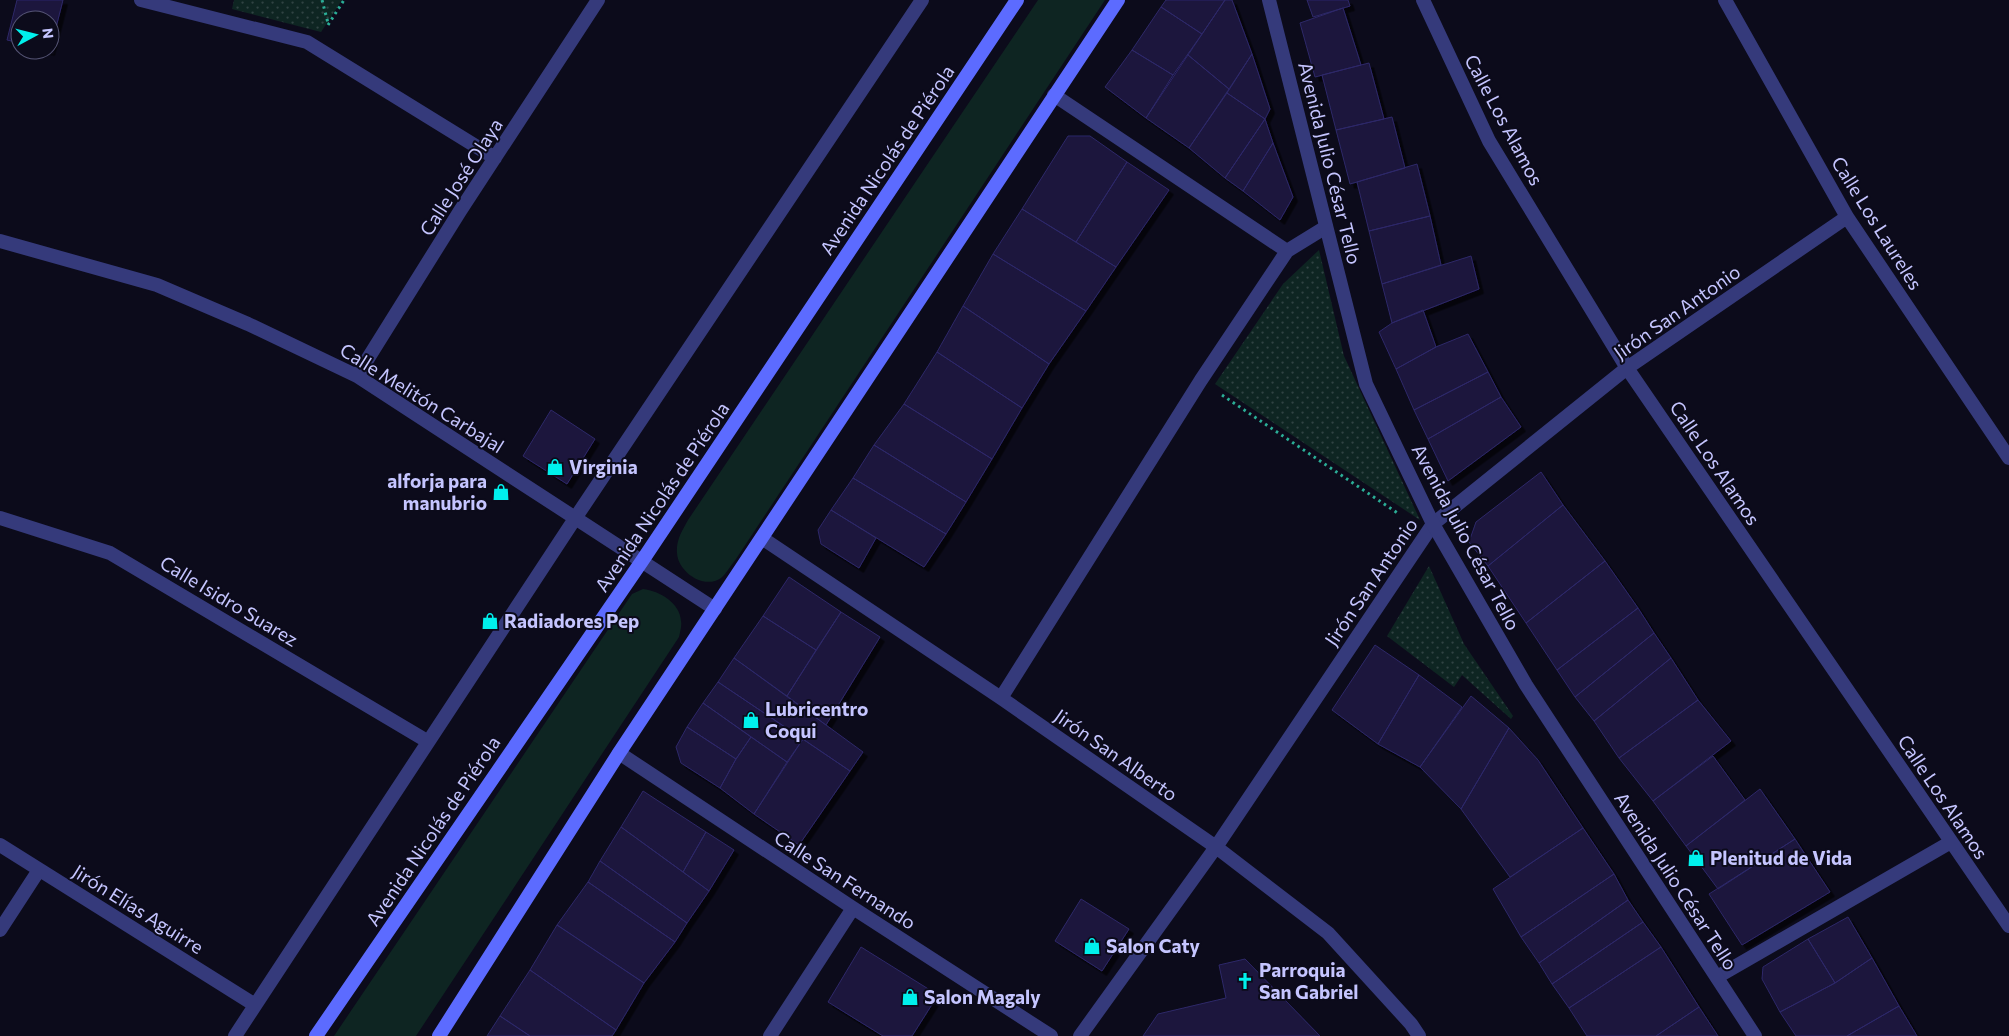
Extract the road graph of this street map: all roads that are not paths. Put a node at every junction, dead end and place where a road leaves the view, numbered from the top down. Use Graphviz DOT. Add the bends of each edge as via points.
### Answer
graph roads {
  1 [pos="141,0"];
  2 [pos="598,0"];
  3 [pos="922,0"];
  4 [pos="1017,0"];
  5 [pos="1118,0"];
  6 [pos="1269,0"];
  7 [pos="1422,0"];
  8 [pos="1725,0"];
  9 [pos="1054,95"];
  10 [pos="495,158"];
  11 [pos="1847,217"];
  12 [pos="1326,227"];
  13 [pos="0,241"];
  14 [pos="1286,251"];
  15 [pos="1627,368"];
  16 [pos="357,376"];
  17 [pos="2009,458"];
  18 [pos="576,517"];
  19 [pos="0,518"];
  20 [pos="1430,528"];
  21 [pos="762,538"];
  22 [pos="642,561"];
  23 [pos="715,609"];
  24 [pos="1001,698"];
  25 [pos="427,741"];
  26 [pos="619,753"];
  27 [pos="1951,842"];
  28 [pos="0,845"];
  29 [pos="1216,847"];
  30 [pos="39,870"];
  31 [pos="852,908"];
  32 [pos="2009,926"];
  33 [pos="0,930"];
  34 [pos="1717,977"];
  35 [pos="255,1005"];
  36 [pos="235,1036"];
  37 [pos="316,1036"];
  38 [pos="439,1036"];
  39 [pos="770,1036"];
  40 [pos="1051,1036"];
  41 [pos="1080,1036"];
  42 [pos="1419,1036"];
  43 [pos="1755,1036"];
  1 -- 10 [label="street" via="307,42"];
  2 -- 10 [label="street, Calle José Olaya"];
  3 -- 18 [label="street"];
  4 -- 22 [label="main road, Avenida Nicolás de Piérola"];
  5 -- 9 [label="main road"];
  6 -- 12 [label="street, Avenida Julio César Tello"];
  7 -- 15 [label="street, Calle Los Alamos" via="1489,141"];
  8 -- 11 [label="street, Calle Los Laureles"];
  9 -- 14 [label="street"];
  9 -- 21 [label="main road"];
  10 -- 16 [label="street, Calle José Olaya"];
  11 -- 15 [label="street, Jirón San Antonio"];
  11 -- 17 [label="street, Calle Los Laureles"];
  12 -- 14 [label="street"];
  12 -- 20 [label="street, Avenida Julio César Tello" via="1366,384"];
  13 -- 16 [label="street, Calle Melitón Carbajal" via="157,285"];
  14 -- 24 [label="street"];
  15 -- 20 [label="street, Jirón San Antonio"];
  15 -- 27 [label="street, Calle Los Alamos"];
  16 -- 18 [label="street, Calle Melitón Carbajal"];
  18 -- 22 [label="street, Calle Melitón Carbajal"];
  18 -- 25 [label="street"];
  19 -- 25 [label="street, Calle Isidro Suarez" via="110,553"];
  20 -- 29 [label="street, Jirón San Antonio"];
  20 -- 34 [label="street, Avenida Julio César Tello" via="1526,685"];
  21 -- 23 [label="main road"];
  21 -- 24 [label="street, Jirón San Alberto"];
  22 -- 23 [label="street, Calle Melitón Carbajal"];
  22 -- 37 [label="main road, Avenida Nicolás de Piérola"];
  23 -- 26 [label="main road"];
  24 -- 29 [label="street, Jirón San Alberto"];
  25 -- 35 [label="street"];
  26 -- 31 [label="street, Calle San Fernando"];
  26 -- 38 [label="main road"];
  27 -- 32 [label="street, Calle Los Alamos"];
  27 -- 34 [label="street"];
  28 -- 30 [label="street, Jirón Elías Aguirre"];
  29 -- 41 [label="street, Jirón San Antonio"];
  29 -- 42 [label="street, Jirón San Alberto" via="1328,933"];
  30 -- 33 [label="street"];
  30 -- 35 [label="street, Jirón Elías Aguirre"];
  31 -- 39 [label="street"];
  31 -- 40 [label="street, Calle San Fernando"];
  34 -- 43 [label="street, Avenida Julio César Tello"];
  35 -- 36 [label="street"];
}
